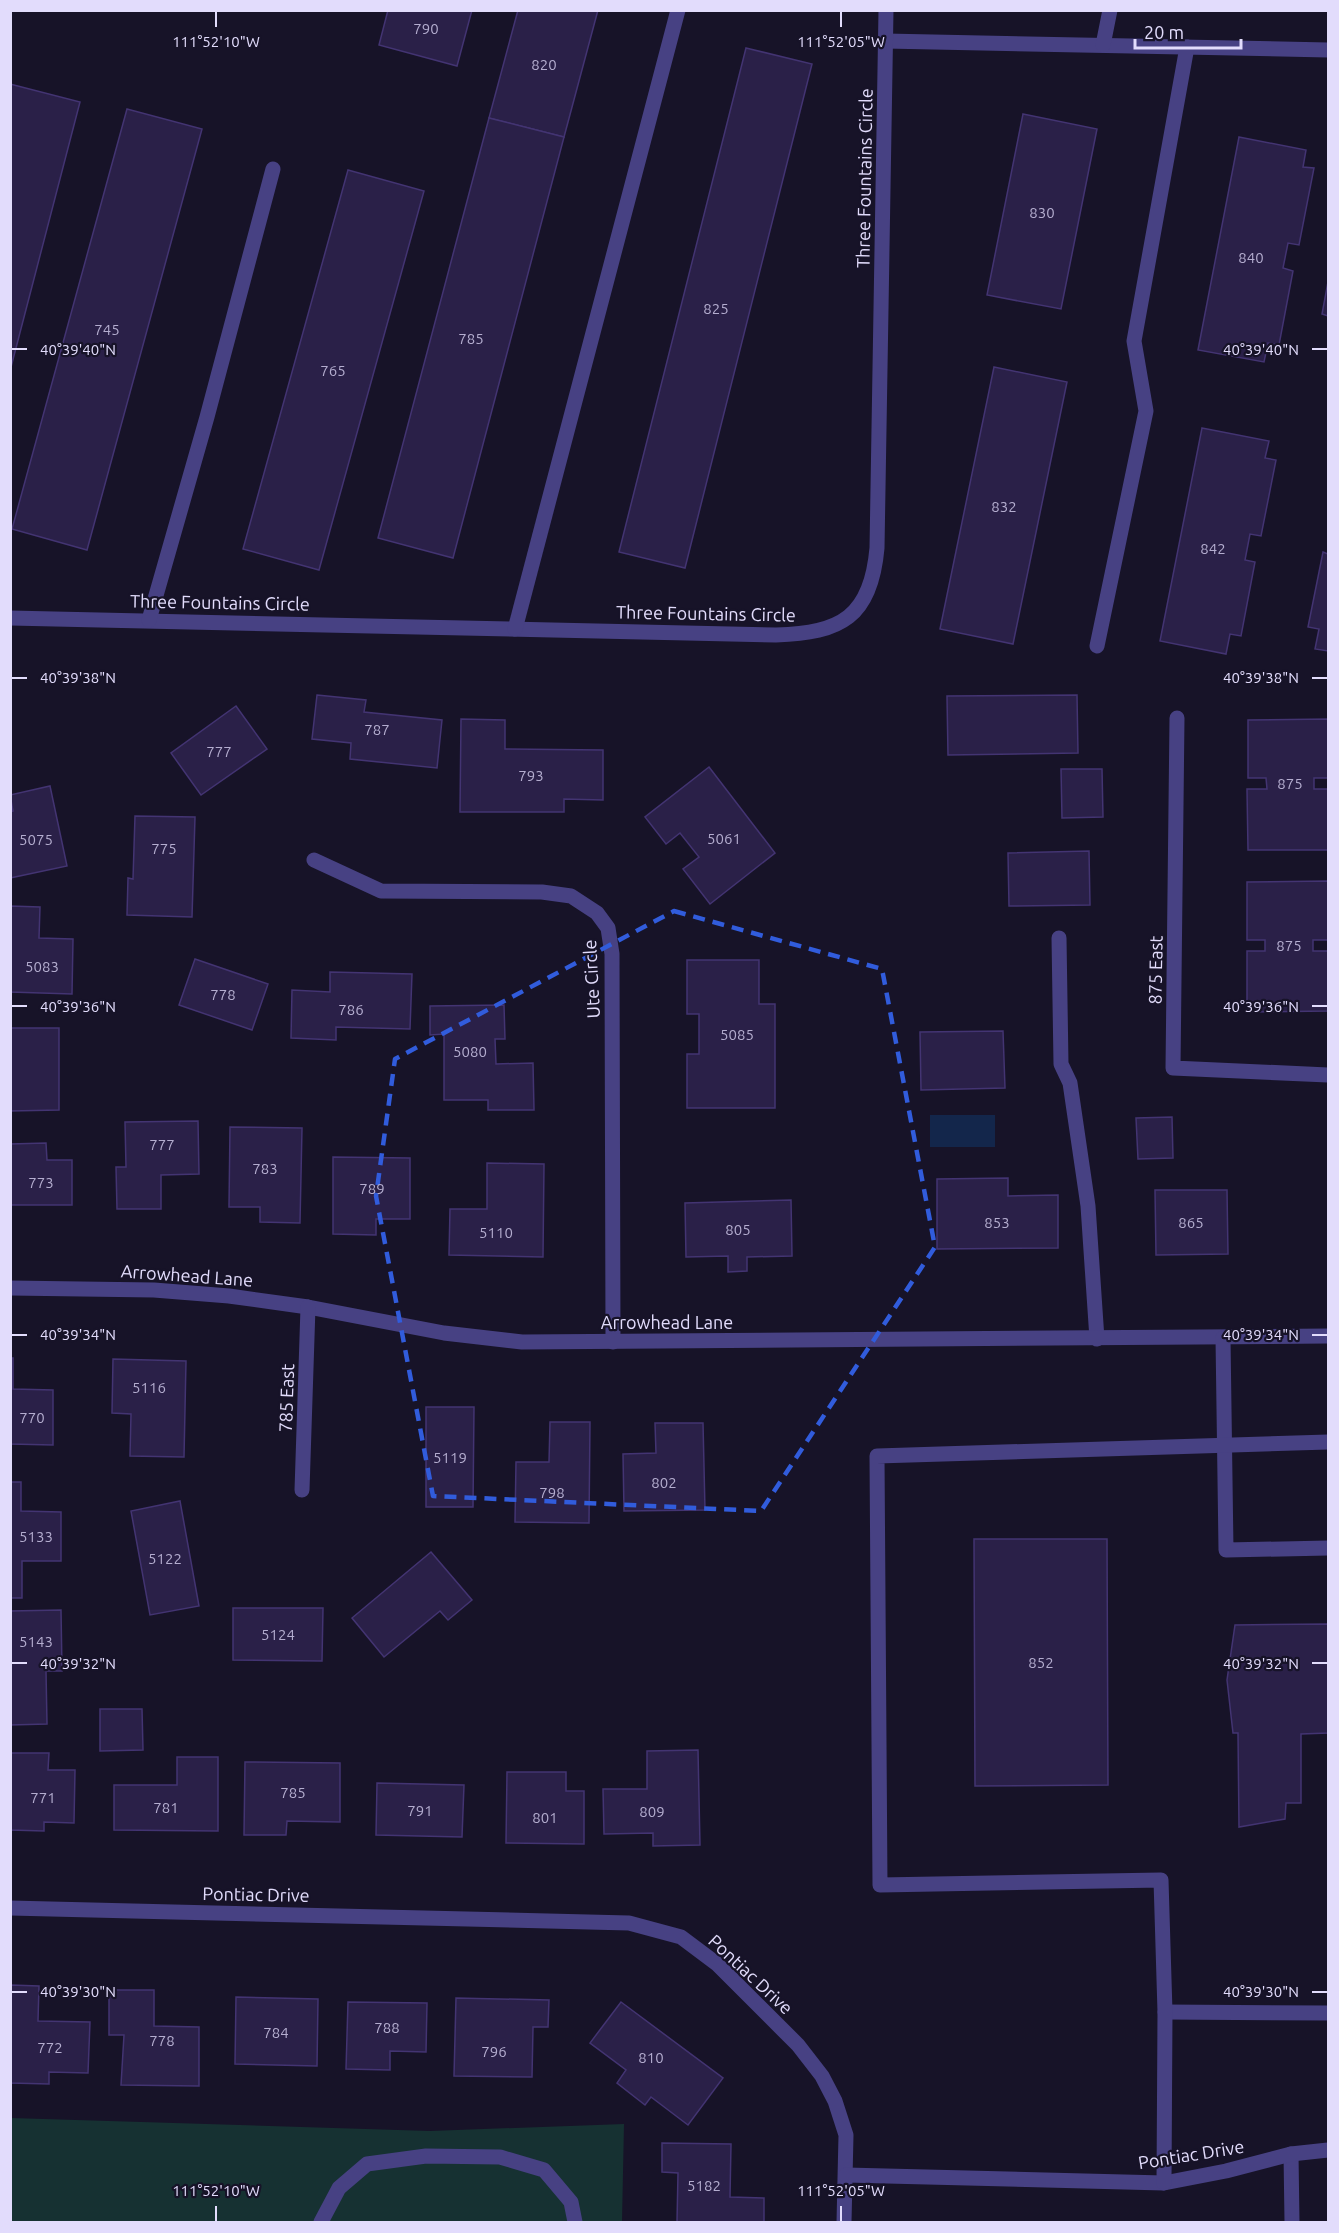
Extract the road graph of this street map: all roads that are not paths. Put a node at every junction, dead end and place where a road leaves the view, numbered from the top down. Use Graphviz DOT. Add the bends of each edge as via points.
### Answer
graph roads {
  1 [pos="678,10"];
  2 [pos="886,10"];
  3 [pos="1110,10"];
  4 [pos="885,41"];
  5 [pos="1103,45"];
  6 [pos="1187,47"];
  7 [pos="1329,50"];
  8 [pos="273,169"];
  9 [pos="10,618"];
  10 [pos="149,620"];
  11 [pos="515,628"];
  12 [pos="1098,646"];
  13 [pos="1177,718"];
  14 [pos="314,860"];
  15 [pos="1059,938"];
  16 [pos="1329,1074"];
  17 [pos="10,1288"];
  18 [pos="308,1307"];
  19 [pos="1329,1336"];
  20 [pos="1223,1338"];
  21 [pos="1098,1339"];
  22 [pos="613,1342"];
  23 [pos="1329,1442"];
  24 [pos="1224,1443"];
  25 [pos="302,1490"];
  26 [pos="1329,1548"];
  27 [pos="10,1908"];
  28 [pos="1166,2012"];
  29 [pos="1329,2013"];
  30 [pos="1329,2150"];
  31 [pos="1291,2154"];
  32 [pos="846,2175"];
  33 [pos="1164,2183"];
  34 [pos="321,2223"];
  35 [pos="575,2223"];
  36 [pos="844,2223"];
  37 [pos="1292,2223"];
  1 -- 11 [label="street"];
  2 -- 4 [label="street, Three Fountains Circle"];
  3 -- 5 [label="street"];
  4 -- 5 [label="street"];
  4 -- 11 [label="street, Three Fountains Circle" via="877,548 870,590 859,609 843,623 795,634"];
  5 -- 6 [label="street"];
  6 -- 7 [label="street"];
  6 -- 12 [label="street" via="1134,340 1146,411"];
  8 -- 10 [label="street"];
  9 -- 10 [label="street, Three Fountains Circle"];
  10 -- 11 [label="street, Three Fountains Circle"];
  13 -- 16 [label="street, 875 East" via="1173,1068"];
  14 -- 22 [label="street, Ute Circle" via="381,891 542,892 571,896 597,913 608,928 612,954"];
  15 -- 21 [label="street" via="1060,1064 1070,1083 1088,1206"];
  17 -- 18 [label="street, Arrowhead Lane" via="154,1290"];
  18 -- 22 [label="street, Arrowhead Lane" via="373,1322 522,1342"];
  18 -- 25 [label="street, 785 East"];
  19 -- 20 [label="street, Arrowhead Lane"];
  20 -- 21 [label="street, Arrowhead Lane"];
  20 -- 24 [label="street"];
  21 -- 22 [label="street, Arrowhead Lane"];
  23 -- 24 [label="street"];
  24 -- 26 [label="street" via="1226,1550"];
  24 -- 28 [label="street" via="877,1456 880,1885 1161,1880"];
  27 -- 32 [label="street, Pontiac Drive" via="629,1923 663,1931 681,1937 717,1964 798,2045 822,2076 846,2135"];
  28 -- 29 [label="street"];
  28 -- 33 [label="street"];
  30 -- 31 [label="street, Pontiac Drive"];
  31 -- 33 [label="street, Pontiac Drive"];
  31 -- 37 [label="street"];
  32 -- 33 [label="street, Pontiac Drive"];
  32 -- 36 [label="street"];
  34 -- 35 [label="street" via="339,2188 367,2164 426,2156 500,2157 544,2170 571,2202"];
}
